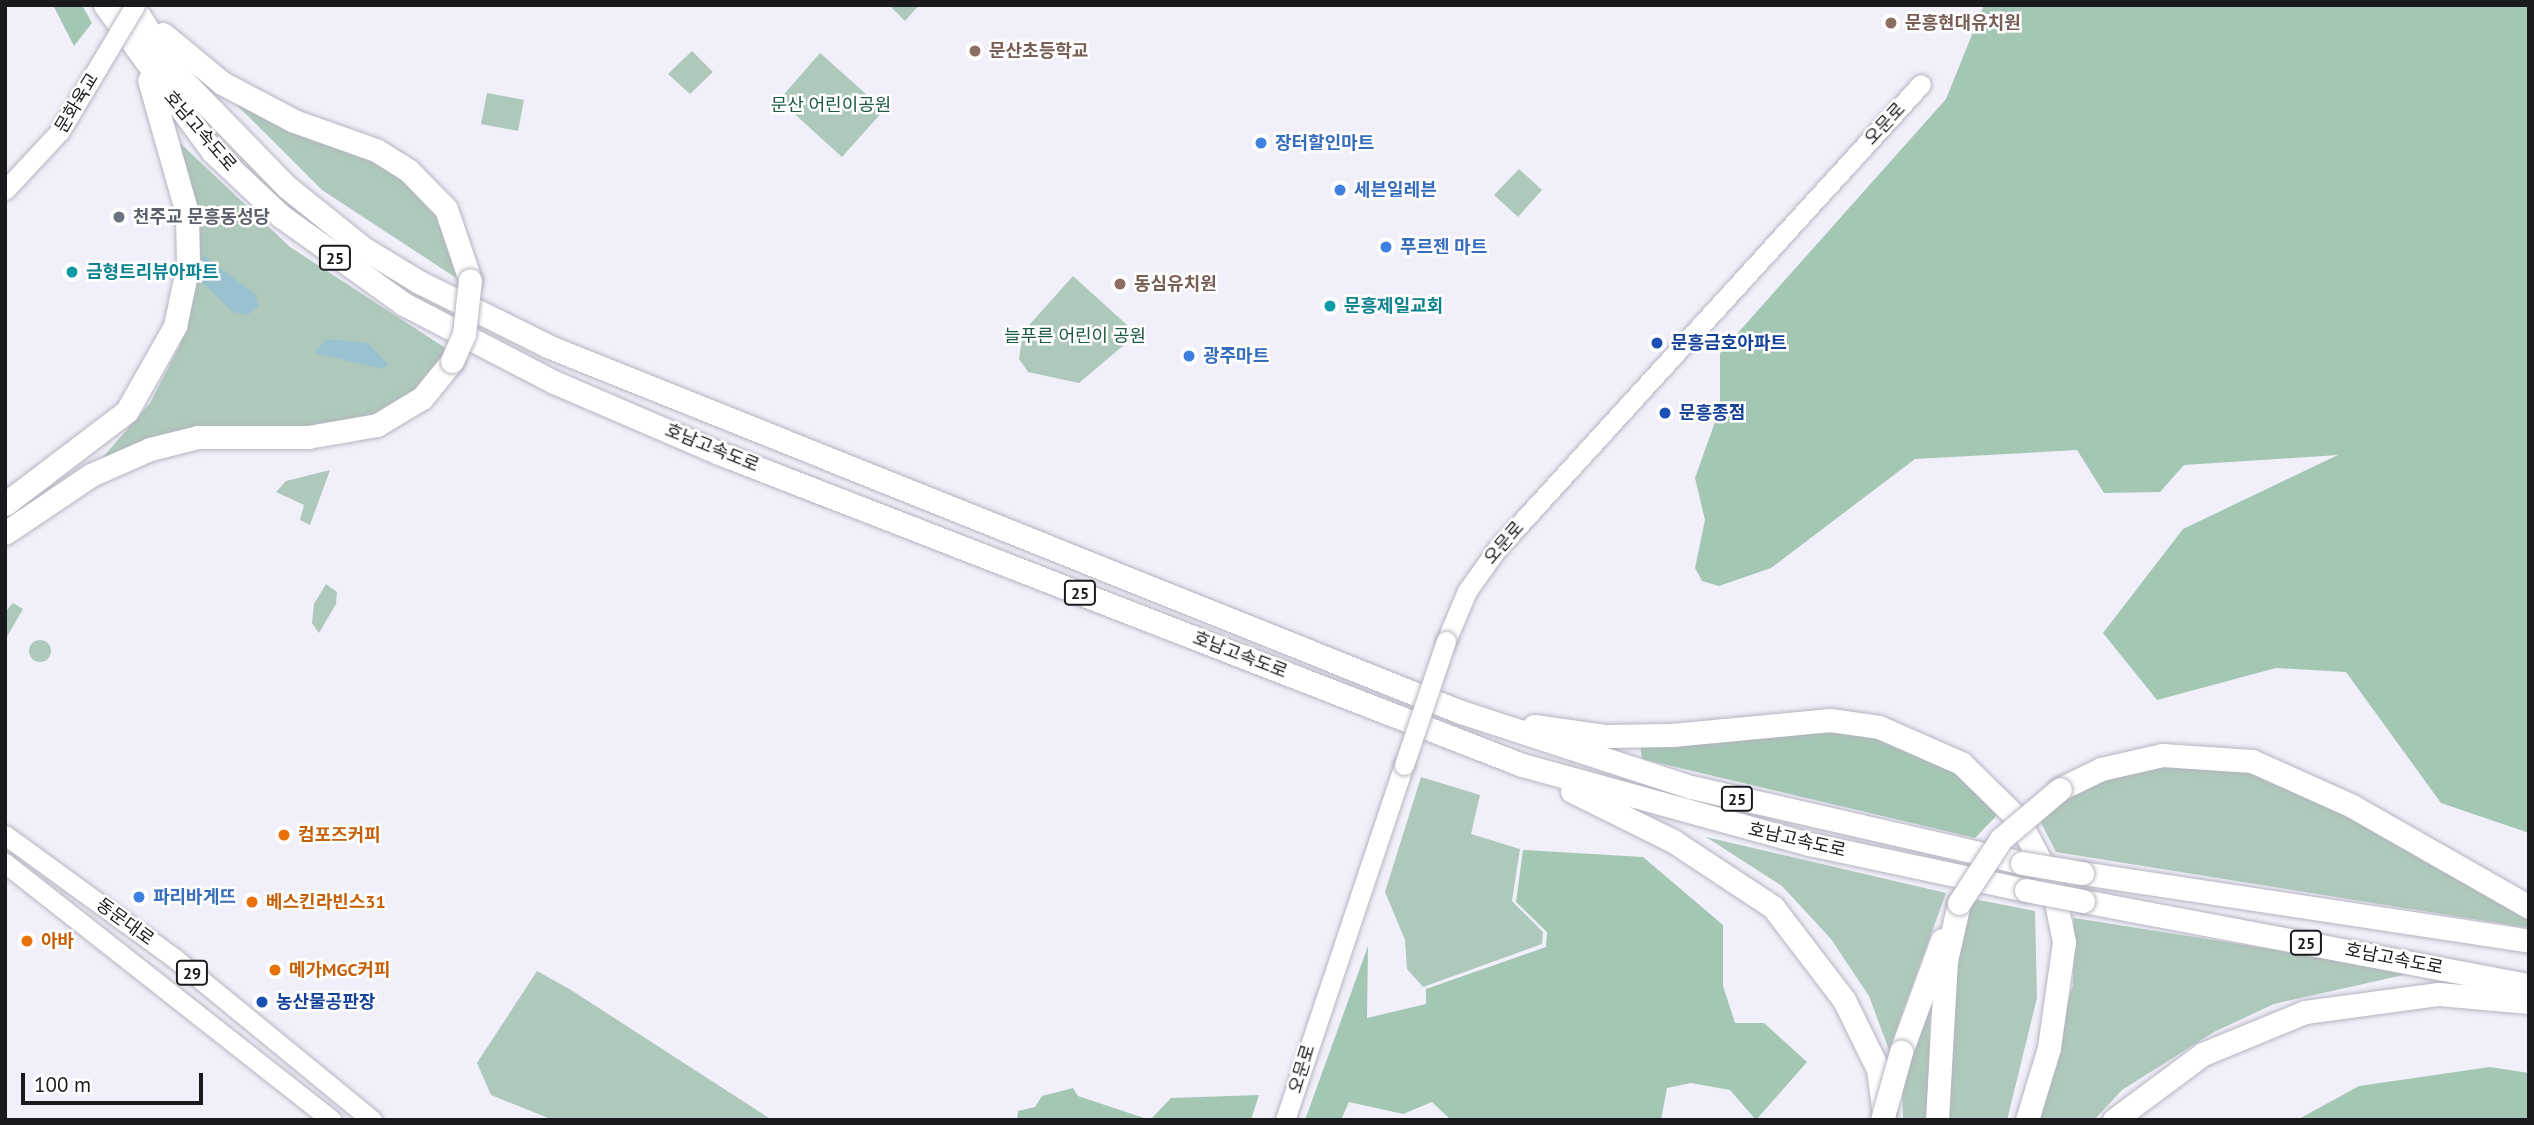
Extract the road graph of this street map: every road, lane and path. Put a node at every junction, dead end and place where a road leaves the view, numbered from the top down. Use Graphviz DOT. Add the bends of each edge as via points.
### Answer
graph roads {
  1 [pos="105,5"];
  2 [pos="136,5"];
  3 [pos="143,60"];
  4 [pos="1921,85"];
  5 [pos="5,190"];
  6 [pos="5,504"];
  7 [pos="5,533"];
  8 [pos="1458,711"];
  9 [pos="1522,765"];
  10 [pos="5,835"];
  11 [pos="5,863"];
  12 [pos="1959,903"];
  13 [pos="2529,907"];
  14 [pos="2529,941"];
  15 [pos="2529,985"];
  16 [pos="2529,1002"];
  17 [pos="332,1120"];
  18 [pos="372,1120"];
  19 [pos="1285,1120"];
  20 [pos="1883,1120"];
  21 [pos="1937,1120"];
  22 [pos="2026,1120"];
  23 [pos="2114,1120"];
  1 -- 3 [label="highway, 호남고속도로 / 25"];
  2 -- 5 [label="main road, 문화육교, bridge" via="60,131"];
  2 -- 7 [label="highway, bridge" via="189,60 222,83 294,121 376,150 408,170 446,209 470,280 470,305 452,361 422,398 377,425 308,437 198,437 150,449 91,475"];
  2 -- 8 [label="highway, 호남고속도로 / 25" via="185,82 287,187 363,248 470,310 641,386"];
  3 -- 6 [label="highway" via="187,213 188,265 174,326 127,411"];
  3 -- 9 [label="highway, 호남고속도로 / 25" via="213,152 281,216 339,262 447,330 719,453"];
  4 -- 19 [label="main road, 오문로, bridge" via="1497,549 1466,591"];
  8 -- 14 [label="highway, 호남고속도로 / 25, bridge" via="1691,787 2022,863"];
  8 -- 22 [label="highway" via="1604,736 1830,719 1879,727 1961,763 2018,819 2052,883 2064,942 2049,1048"];
  9 -- 15 [label="highway, 호남고속도로 / 25, bridge" via="1810,844 2026,890"];
  9 -- 20 [label="highway" via="1673,841 1773,906 1844,1000 1878,1069"];
  10 -- 18 [label="main road, 동문대로 / 29" via="173,957"];
  11 -- 17 [label="main road, 동문대로 / 29"];
  12 -- 13 [label="highway, bridge" via="2001,839 2060,789 2101,769 2162,755 2252,761 2352,806"];
  12 -- 20 [label="highway, bridge" via="1901,1052"];
  12 -- 21 [label="highway" via="1946,961"];
  16 -- 23 [label="highway" via="2439,994 2305,1012 2203,1054"];
}
